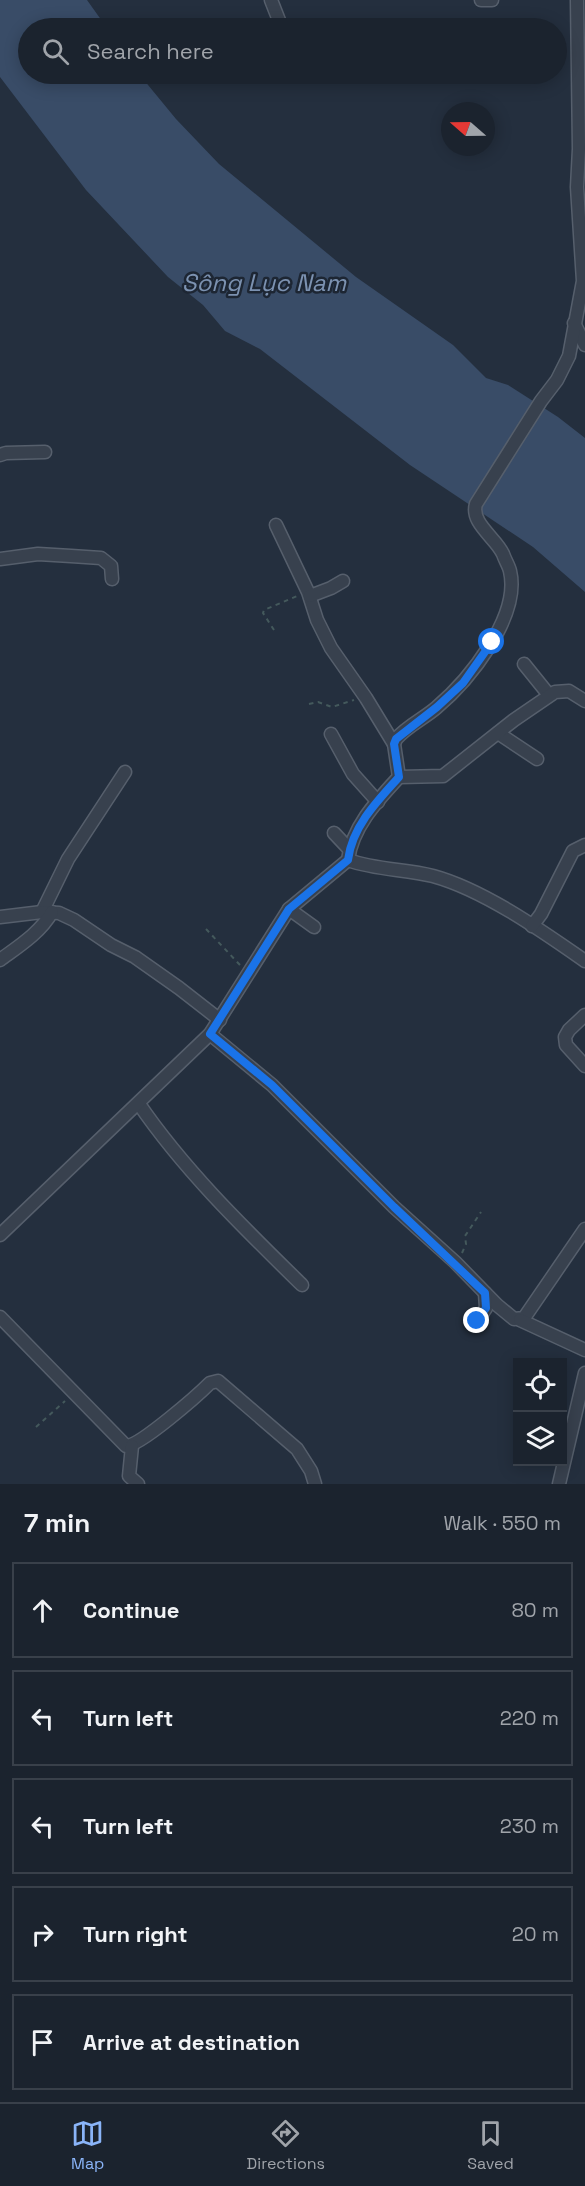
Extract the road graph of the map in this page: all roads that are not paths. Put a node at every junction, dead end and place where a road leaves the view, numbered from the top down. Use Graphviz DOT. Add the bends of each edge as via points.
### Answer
graph roads {
  1 [pos="271,0"];
  2 [pos="481,0"];
  3 [pos="492,0"];
  4 [pos="577,0"];
  5 [pos="278,18"];
  6 [pos="581,51"];
  7 [pos="582,151"];
  8 [pos="574,324"];
  9 [pos="585,345"];
  10 [pos="45,453"];
  11 [pos="0,455"];
  12 [pos="276,525"];
  13 [pos="0,559"];
  14 [pos="112,579"];
  15 [pos="343,581"];
  16 [pos="309,594"];
  17 [pos="524,664"];
  18 [pos="549,695"];
  19 [pos="585,701"];
  20 [pos="498,733"];
  21 [pos="331,734"];
  22 [pos="394,744"];
  23 [pos="537,759"];
  24 [pos="125,772"];
  25 [pos="399,777"];
  26 [pos="378,802"];
  27 [pos="334,833"];
  28 [pos="585,845"];
  29 [pos="348,854"];
  30 [pos="289,909"];
  31 [pos="47,912"];
  32 [pos="0,917"];
  33 [pos="531,926"];
  34 [pos="314,927"];
  35 [pos="0,960"];
  36 [pos="585,961"];
  37 [pos="585,1015"];
  38 [pos="220,1020"];
  39 [pos="210,1034"];
  40 [pos="585,1066"];
  41 [pos="139,1104"];
  42 [pos="585,1229"];
  43 [pos="0,1235"];
  44 [pos="302,1285"];
  45 [pos="485,1293"];
  46 [pos="0,1317"];
  47 [pos="520,1320"];
  48 [pos="477,1321"];
  49 [pos="585,1350"];
  50 [pos="585,1373"];
  51 [pos="132,1446"];
  52 [pos="138,1484"];
  53 [pos="315,1484"];
  54 [pos="559,1484"];
  1 -- 5 [label="street"];
  2 -- 3 [label="street"];
  4 -- 6 [label="street"];
  6 -- 7 [label="street"];
  7 -- 8 [label="street" via="577,187 584,281"];
  8 -- 9 [label="street"];
  8 -- 22 [label="street" via="564,367 474,511 500,548 510,573 510,596 503,622 463,683 400,734"];
  10 -- 11 [label="street"];
  12 -- 16 [label="street"];
  13 -- 14 [label="street" via="38,554 99,557 111,566"];
  15 -- 16 [label="street"];
  16 -- 22 [label="street" via="331,648"];
  17 -- 18 [label="street"];
  18 -- 19 [label="street" via="569,691"];
  18 -- 20 [label="street"];
  20 -- 23 [label="street"];
  20 -- 25 [label="street" via="443,776"];
  21 -- 26 [label="street" via="353,774"];
  22 -- 25 [label="street"];
  24 -- 31 [label="street" via="68,859"];
  25 -- 26 [label="street"];
  26 -- 29 [label="street" via="356,832"];
  27 -- 29 [label="street"];
  28 -- 33 [label="street" via="573,851"];
  29 -- 30 [label="street"];
  29 -- 33 [label="street" via="382,869 442,879 486,898"];
  30 -- 34 [label="street"];
  30 -- 38 [label="street"];
  31 -- 32 [label="street"];
  31 -- 35 [label="street" via="46,923"];
  31 -- 38 [label="street" via="74,920 135,957"];
  33 -- 36 [label="street"];
  37 -- 40 [label="street" via="565,1037 566,1045"];
  38 -- 39 [label="street"];
  39 -- 41 [label="street"];
  39 -- 45 [label="street" via="272,1085"];
  41 -- 43 [label="street"];
  41 -- 44 [label="street" via="180,1158"];
  42 -- 47 [label="street"];
  45 -- 47 [label="street"];
  45 -- 48 [label="street" via="486,1308"];
  46 -- 51 [label="street" via="122,1444"];
  47 -- 49 [label="street"];
  50 -- 54 [label="street"];
  51 -- 52 [label="street" via="129,1476"];
  51 -- 53 [label="street" via="210,1383 218,1381 297,1449"];
}
